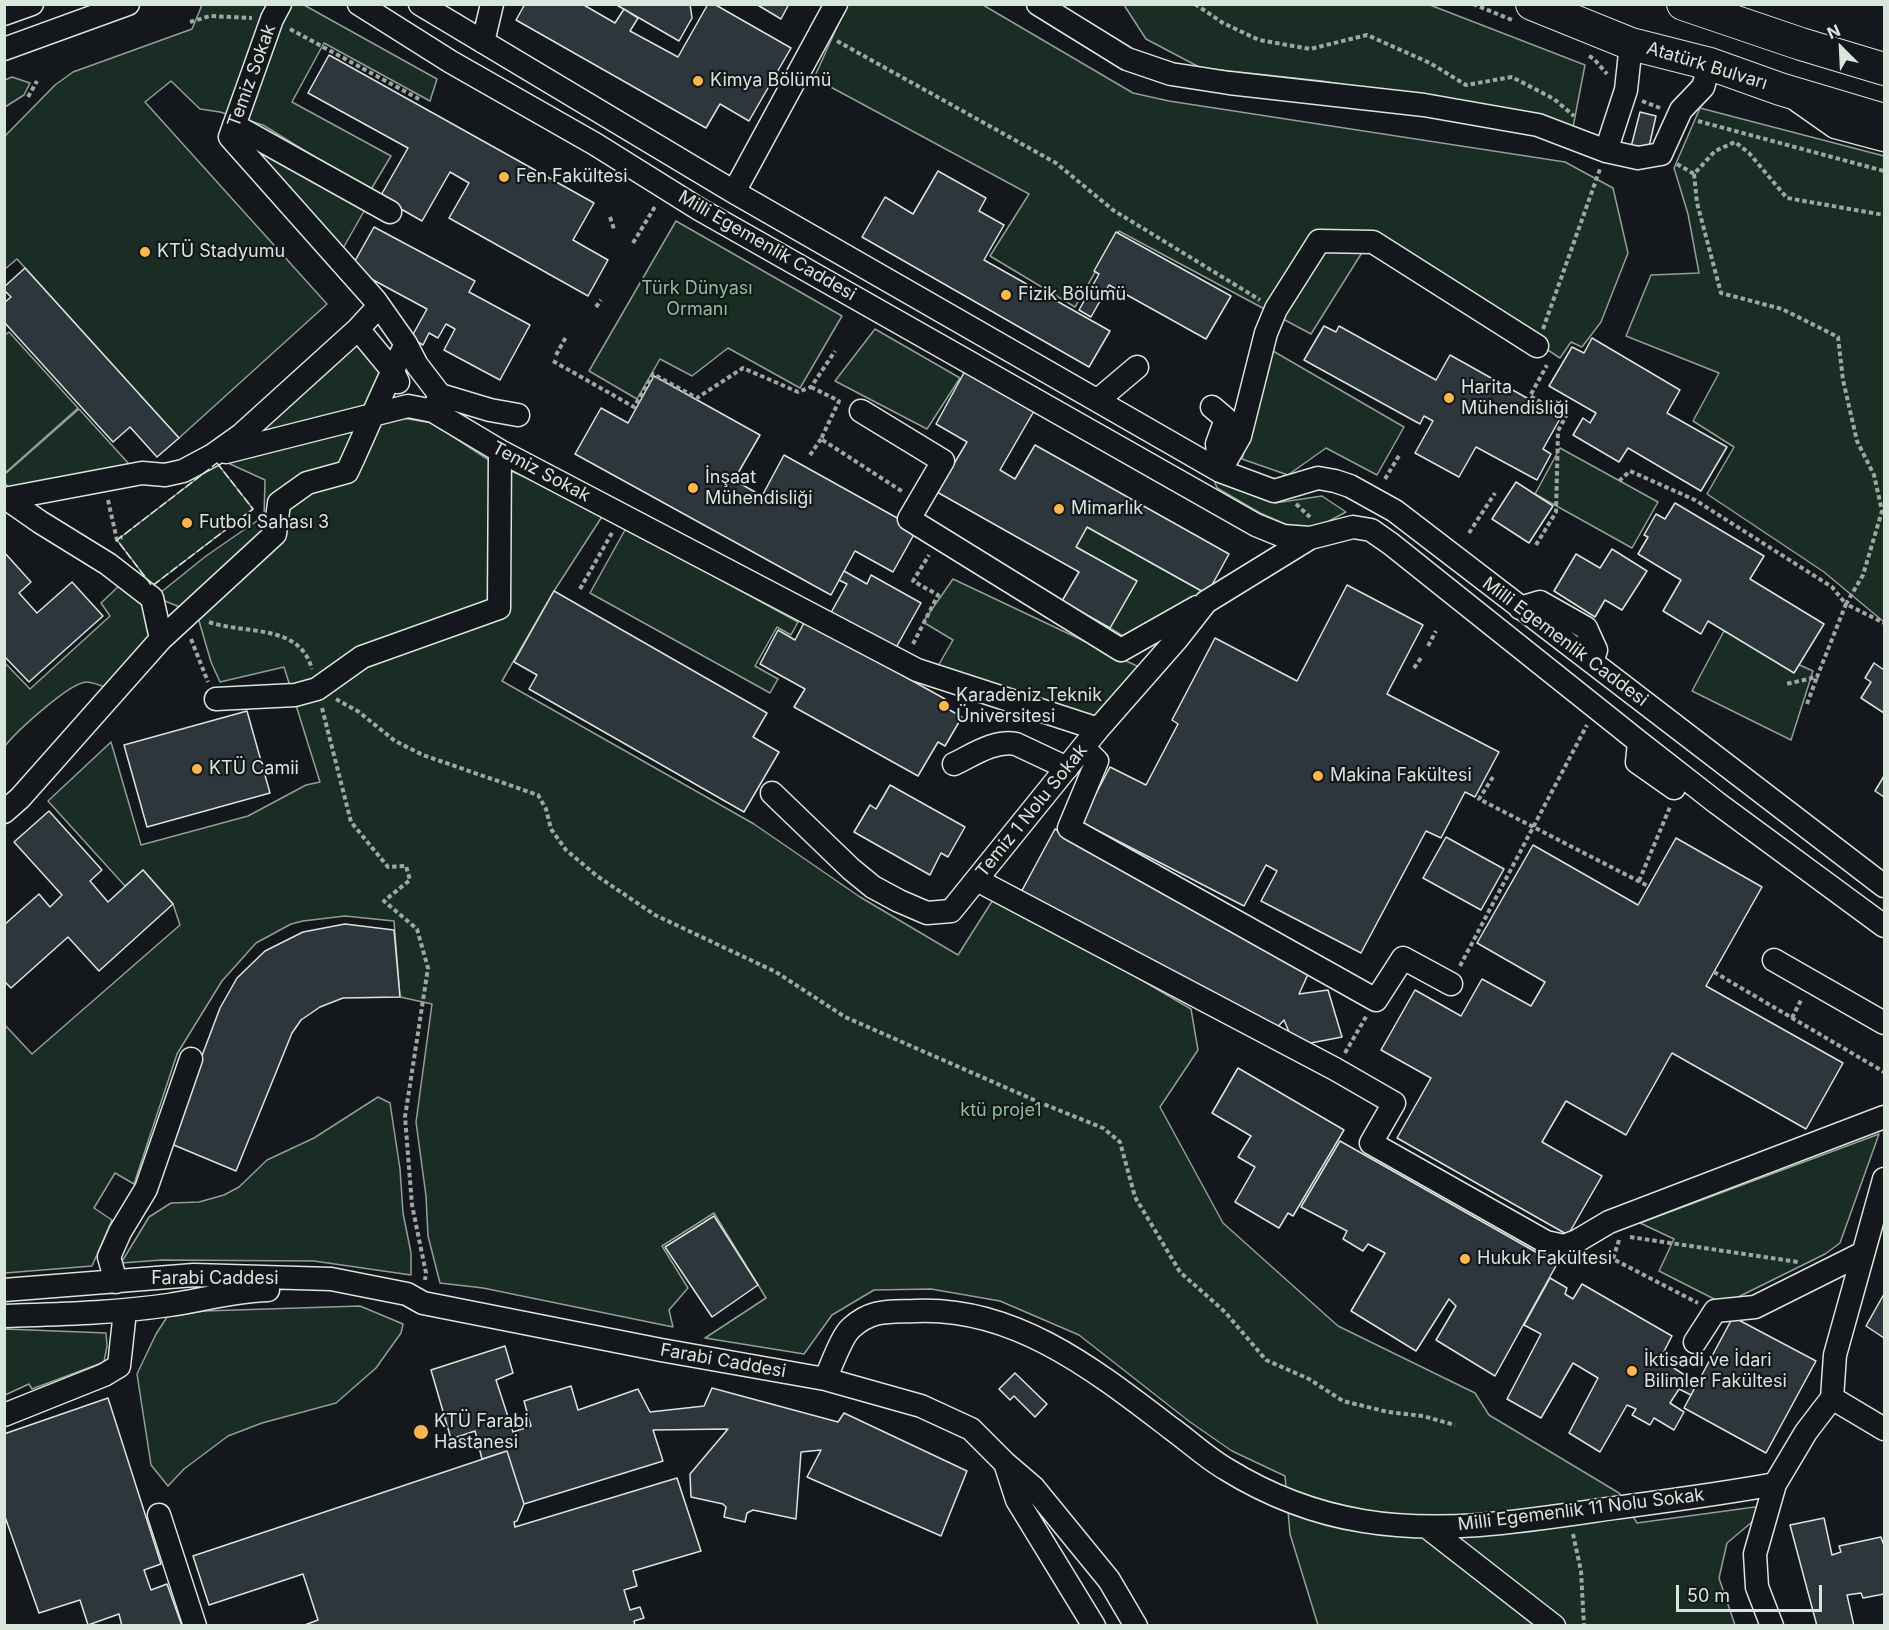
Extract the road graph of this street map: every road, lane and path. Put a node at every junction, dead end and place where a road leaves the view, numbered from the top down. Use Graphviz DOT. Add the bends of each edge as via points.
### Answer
graph roads {
  1 [pos="32,4"];
  2 [pos="128,4"];
  3 [pos="359,4"];
  4 [pos="420,4"];
  5 [pos="492,4"];
  6 [pos="836,4"];
  7 [pos="1038,4"];
  8 [pos="1195,4"];
  9 [pos="1473,4"];
  10 [pos="1532,4"];
  11 [pos="1683,4"];
  12 [pos="276,12"];
  13 [pos="4,14"];
  14 [pos="1501,15"];
  15 [pos="190,22"];
  16 [pos="820,32"];
  17 [pos="483,42"];
  18 [pos="1631,44"];
  19 [pos="4,49"];
  20 [pos="1710,63"];
  21 [pos="1884,69"];
  22 [pos="37,81"];
  23 [pos="1780,89"];
  24 [pos="28,97"];
  25 [pos="419,99"];
  26 [pos="1884,120"];
  27 [pos="234,124"];
  28 [pos="1884,140"];
  29 [pos="1582,142"];
  30 [pos="1606,151"];
  31 [pos="1660,154"];
  32 [pos="1694,174"];
  33 [pos="734,192"];
  34 [pos="659,200"];
  35 [pos="390,212"];
  36 [pos="1884,215"];
  37 [pos="610,217"];
  38 [pos="614,229"];
  39 [pos="633,243"];
  40 [pos="601,300"];
  41 [pos="379,306"];
  42 [pos="596,307"];
  43 [pos="1276,309"];
  44 [pos="358,329"];
  45 [pos="566,338"];
  46 [pos="406,344"];
  47 [pos="1537,346"];
  48 [pos="835,351"];
  49 [pos="556,355"];
  50 [pos="553,362"];
  51 [pos="1137,367"];
  52 [pos="392,370"];
  53 [pos="811,387"];
  54 [pos="1098,400"];
  55 [pos="436,403"];
  56 [pos="408,406"];
  57 [pos="1212,407"];
  58 [pos="861,411"];
  59 [pos="375,413"];
  60 [pos="518,415"];
  61 [pos="821,439"];
  62 [pos="500,451"];
  63 [pos="1400,454"];
  64 [pos="213,455"];
  65 [pos="810,455"];
  66 [pos="1220,471"];
  67 [pos="103,479"];
  68 [pos="1385,479"];
  69 [pos="1178,481"];
  70 [pos="1619,481"];
  71 [pos="905,493"];
  72 [pos="1495,493"];
  73 [pos="1365,494"];
  74 [pos="6,499"];
  75 [pos="1299,507"];
  76 [pos="623,514"];
  77 [pos="1256,525"];
  78 [pos="1353,527"];
  79 [pos="1312,529"];
  80 [pos="1469,533"];
  81 [pos="122,537"];
  82 [pos="939,538"];
  83 [pos="1536,545"];
  84 [pos="1273,560"];
  85 [pos="580,589"];
  86 [pos="1206,602"];
  87 [pos="1846,604"];
  88 [pos="186,615"];
  89 [pos="1884,623"];
  90 [pos="1436,631"];
  91 [pos="160,639"];
  92 [pos="914,641"];
  93 [pos="1428,646"];
  94 [pos="1421,658"];
  95 [pos="1414,668"];
  96 [pos="1817,677"];
  97 [pos="1786,684"];
  98 [pos="317,689"];
  99 [pos="216,699"];
  100 [pos="1807,704"];
  101 [pos="1596,709"];
  102 [pos="1098,729"];
  103 [pos="1639,742"];
  104 [pos="1084,748"];
  105 [pos="954,764"];
  106 [pos="1067,768"];
  107 [pos="1493,777"];
  108 [pos="1677,790"];
  109 [pos="772,793"];
  110 [pos="1717,803"];
  111 [pos="4,812"];
  112 [pos="1532,826"];
  113 [pos="977,880"];
  114 [pos="1639,881"];
  115 [pos="1648,886"];
  116 [pos="1884,886"];
  117 [pos="1884,926"];
  118 [pos="1774,960"];
  119 [pos="1714,972"];
  120 [pos="1451,984"];
  121 [pos="1376,1000"];
  122 [pos="1884,1023"];
  123 [pos="191,1059"];
  124 [pos="1335,1069"];
  125 [pos="1884,1072"];
  126 [pos="1884,1117"];
  127 [pos="1884,1187"];
  128 [pos="1615,1229"];
  129 [pos="1863,1253"];
  130 [pos="1613,1259"];
  131 [pos="1800,1262"];
  132 [pos="144,1279"];
  133 [pos="110,1282"];
  134 [pos="4,1290"];
  135 [pos="423,1303"];
  136 [pos="125,1311"];
  137 [pos="1715,1311"];
  138 [pos="4,1316"];
  139 [pos="1695,1342"];
  140 [pos="825,1379"];
  141 [pos="1832,1398"];
  142 [pos="4,1414"];
  143 [pos="1455,1425"];
  144 [pos="1884,1429"];
  145 [pos="1005,1463"];
  146 [pos="1775,1484"];
  147 [pos="159,1515"];
  148 [pos="1569,1515"];
  149 [pos="1427,1527"];
  150 [pos="1113,1587"];
  151 [pos="1086,1622"];
  152 [pos="1548,1623"];
  153 [pos="195,1626"];
  154 [pos="1136,1626"];
  155 [pos="1584,1626"];
  156 [pos="1772,1626"];
  1 -- 13 [label="street"];
  2 -- 19 [label="street"];
  3 -- 69 [label="street, Milli Egemenlik Caddesi" via="699,208"];
  4 -- 17 [label="street, Milli Egemenlik Caddesi"];
  5 -- 17 [label="street"];
  6 -- 16 [label="street"];
  7 -- 29 [label="street" via="1127,59 1171,74 1424,105 1538,125"];
  8 -- 29 [label="path" via="1259,40 1310,49 1367,35 1430,63 1466,86 1512,76 1554,99 1580,120"];
  9 -- 14 [label="path"];
  10 -- 18 [label="highway, Atatürk Bulvarı"];
  11 -- 21 [label="highway"];
  12 -- 15 [label="path" via="210,16"];
  12 -- 25 [label="path"];
  12 -- 27 [label="street, Temiz Sokak"];
  16 -- 33 [label="street"];
  16 -- 43 [label="path" via="1056,163 1113,210"];
  17 -- 33 [label="street, Milli Egemenlik Caddesi"];
  18 -- 20 [label="highway, Atatürk Bulvarı"];
  18 -- 30 [label="street" via="1626,90"];
  20 -- 23 [label="highway, Atatürk Bulvarı"];
  20 -- 31 [label="street" via="1703,87 1681,110"];
  22 -- 24 [label="path"];
  23 -- 26 [label="highway, Atatürk Bulvarı"];
  23 -- 28 [label="street" via="1835,127"];
  27 -- 35 [label="street"];
  27 -- 41 [label="street, Temiz Sokak" via="230,137"];
  29 -- 30 [label="street"];
  30 -- 31 [label="street" via="1638,158"];
  30 -- 47 [label="path"];
  31 -- 32 [label="path"];
  32 -- 36 [label="path" via="1715,151 1735,142 1787,198"];
  32 -- 87 [label="path" via="1697,203 1721,293 1782,309 1838,338 1857,441 1874,475 1882,511 1863,575"];
  33 -- 54 [label="street, Milli Egemenlik Caddesi"];
  34 -- 39 [label="path"];
  37 -- 38 [label="path"];
  40 -- 42 [label="path"];
  41 -- 44 [label="street"];
  41 -- 46 [label="street, Temiz Sokak"];
  43 -- 47 [label="street" via="1319,241 1373,242"];
  43 -- 66 [label="street" via="1266,333 1240,436"];
  44 -- 52 [label="street"];
  44 -- 64 [label="street" via="241,435"];
  45 -- 49 [label="path"];
  46 -- 52 [label="street"];
  46 -- 55 [label="street, Temiz Sokak"];
  47 -- 83 [label="path" via="1550,359 1530,396 1566,417 1558,431 1556,512"];
  48 -- 53 [label="path"];
  50 -- 53 [label="path" via="634,407 653,374 697,398 743,368 798,392"];
  51 -- 54 [label="street"];
  52 -- 56 [label="street"];
  52 -- 59 [label="street"];
  53 -- 61 [label="path" via="839,400"];
  54 -- 66 [label="street, Milli Egemenlik Caddesi"];
  55 -- 56 [label="street"];
  55 -- 60 [label="street"];
  55 -- 62 [label="street, Temiz Sokak"];
  56 -- 59 [label="street"];
  57 -- 66 [label="street" via="1226,419 1217,444"];
  58 -- 82 [label="street" via="942,461 909,519"];
  59 -- 64 [label="street"];
  59 -- 88 [label="street" via="347,472 307,483 279,502 275,534"];
  61 -- 65 [label="path"];
  61 -- 71 [label="path"];
  62 -- 76 [label="street, Temiz Sokak"];
  62 -- 98 [label="street" via="499,608 362,657"];
  63 -- 68 [label="path"];
  64 -- 67 [label="street" via="183,471 165,475 141,473"];
  66 -- 69 [label="street"];
  66 -- 73 [label="street, Milli Egemenlik Caddesi" via="1274,491 1318,478 1342,483"];
  67 -- 74 [label="street"];
  67 -- 81 [label="path" via="117,540"];
  69 -- 77 [label="street, Milli Egemenlik Caddesi"];
  70 -- 87 [label="path" via="1630,471 1695,500 1832,587"];
  72 -- 80 [label="path"];
  73 -- 78 [label="street"];
  73 -- 116 [label="street, Milli Egemenlik Caddesi" via="1395,511"];
  74 -- 91 [label="street" via="108,564 152,598"];
  75 -- 79 [label="path"];
  76 -- 85 [label="path"];
  76 -- 102 [label="street, Temiz Sokak" via="917,670"];
  77 -- 79 [label="street, Milli Egemenlik Caddesi" via="1283,536"];
  77 -- 84 [label="street"];
  78 -- 79 [label="street, Milli Egemenlik Caddesi"];
  78 -- 101 [label="street, Milli Egemenlik Caddesi" via="1371,531 1391,544"];
  79 -- 84 [label="street, Temiz 1 Nolu Sokak"];
  82 -- 86 [label="street" via="1121,650"];
  82 -- 92 [label="path" via="912,581 938,595"];
  84 -- 86 [label="street, Temiz 1 Nolu Sokak"];
  86 -- 102 [label="street, Temiz 1 Nolu Sokak"];
  87 -- 89 [label="path"];
  87 -- 96 [label="path"];
  88 -- 91 [label="street"];
  88 -- 98 [label="path" via="289,638 302,647"];
  88 -- 99 [label="path" via="192,642"];
  90 -- 93 [label="path"];
  91 -- 111 [label="street"];
  94 -- 95 [label="path"];
  96 -- 97 [label="path"];
  96 -- 100 [label="path"];
  98 -- 99 [label="street" via="295,695"];
  98 -- 135 [label="path" via="351,822 388,867 406,866 410,880 384,901 417,929 428,968 405,1117 412,1204 426,1273"];
  98 -- 143 [label="path" via="423,755 538,795 551,830 566,850 655,915 776,972 845,1017 1103,1128 1120,1142 1135,1197 1180,1272 1225,1311 1266,1360 1309,1379 1343,1401"];
  101 -- 103 [label="street, Milli Egemenlik Caddesi"];
  101 -- 112 [label="path"];
  102 -- 104 [label="street, Temiz 1 Nolu Sokak"];
  103 -- 108 [label="street, Milli Egemenlik Caddesi" via="1637,762"];
  103 -- 110 [label="street, Milli Egemenlik Caddesi"];
  104 -- 106 [label="street, Temiz 1 Nolu Sokak"];
  104 -- 121 [label="street" via="1096,762 1069,828"];
  105 -- 106 [label="street" via="1007,742"];
  106 -- 113 [label="street, Temiz 1 Nolu Sokak"];
  107 -- 112 [label="path" via="1479,799"];
  108 -- 110 [label="street, Milli Egemenlik Caddesi" via="1697,803"];
  108 -- 114 [label="path"];
  109 -- 113 [label="street, Temiz 1 Nolu Sokak" via="866,881 899,902 927,913 951,911"];
  110 -- 117 [label="street, Milli Egemenlik Caddesi"];
  112 -- 114 [label="path"];
  112 -- 120 [label="path"];
  113 -- 124 [label="street"];
  114 -- 115 [label="path"];
  118 -- 122 [label="street"];
  119 -- 125 [label="path"];
  120 -- 121 [label="street" via="1403,958"];
  121 -- 124 [label="path"];
  123 -- 133 [label="street" via="146,1189 109,1257"];
  124 -- 128 [label="street" via="1394,1103 1371,1143 1546,1242 1564,1246"];
  126 -- 128 [label="street"];
  127 -- 129 [label="street"];
  128 -- 131 [label="path"];
  129 -- 137 [label="street" via="1755,1307"];
  129 -- 141 [label="street" via="1835,1355"];
  130 -- 137 [label="path"];
  132 -- 133 [label="street, Farabi Caddesi"];
  132 -- 135 [label="street, Farabi Caddesi" via="194,1275 331,1279 407,1294"];
  132 -- 136 [label="street"];
  133 -- 134 [label="street, Farabi Caddesi"];
  133 -- 136 [label="street"];
  135 -- 136 [label="street, Farabi Caddesi" via="405,1308 344,1296 266,1290"];
  135 -- 140 [label="street, Farabi Caddesi"];
  136 -- 138 [label="street, Farabi Caddesi"];
  136 -- 142 [label="street" via="119,1366"];
  137 -- 139 [label="street"];
  140 -- 145 [label="street, Farabi Caddesi" via="921,1406 971,1429"];
  140 -- 149 [label="street, Milli Egemenlik 11 Nolu Sokak" via="849,1330 869,1314 932,1310 968,1314 1049,1343 1101,1375 1224,1468 1263,1490 1303,1507 1363,1521"];
  141 -- 144 [label="street"];
  141 -- 146 [label="street"];
  145 -- 150 [label="street, Farabi Caddesi" via="1034,1487"];
  145 -- 151 [label="street, Farabi Caddesi" via="1017,1500"];
  146 -- 148 [label="street, Milli Egemenlik 11 Nolu Sokak"];
  146 -- 156 [label="street" via="1755,1554 1757,1587"];
  147 -- 153 [label="street"];
  148 -- 149 [label="street, Milli Egemenlik 11 Nolu Sokak"];
  148 -- 155 [label="path" via="1581,1571"];
  149 -- 152 [label="street"];
  150 -- 151 [label="street"];
  150 -- 154 [label="street, Farabi Caddesi"];
}
